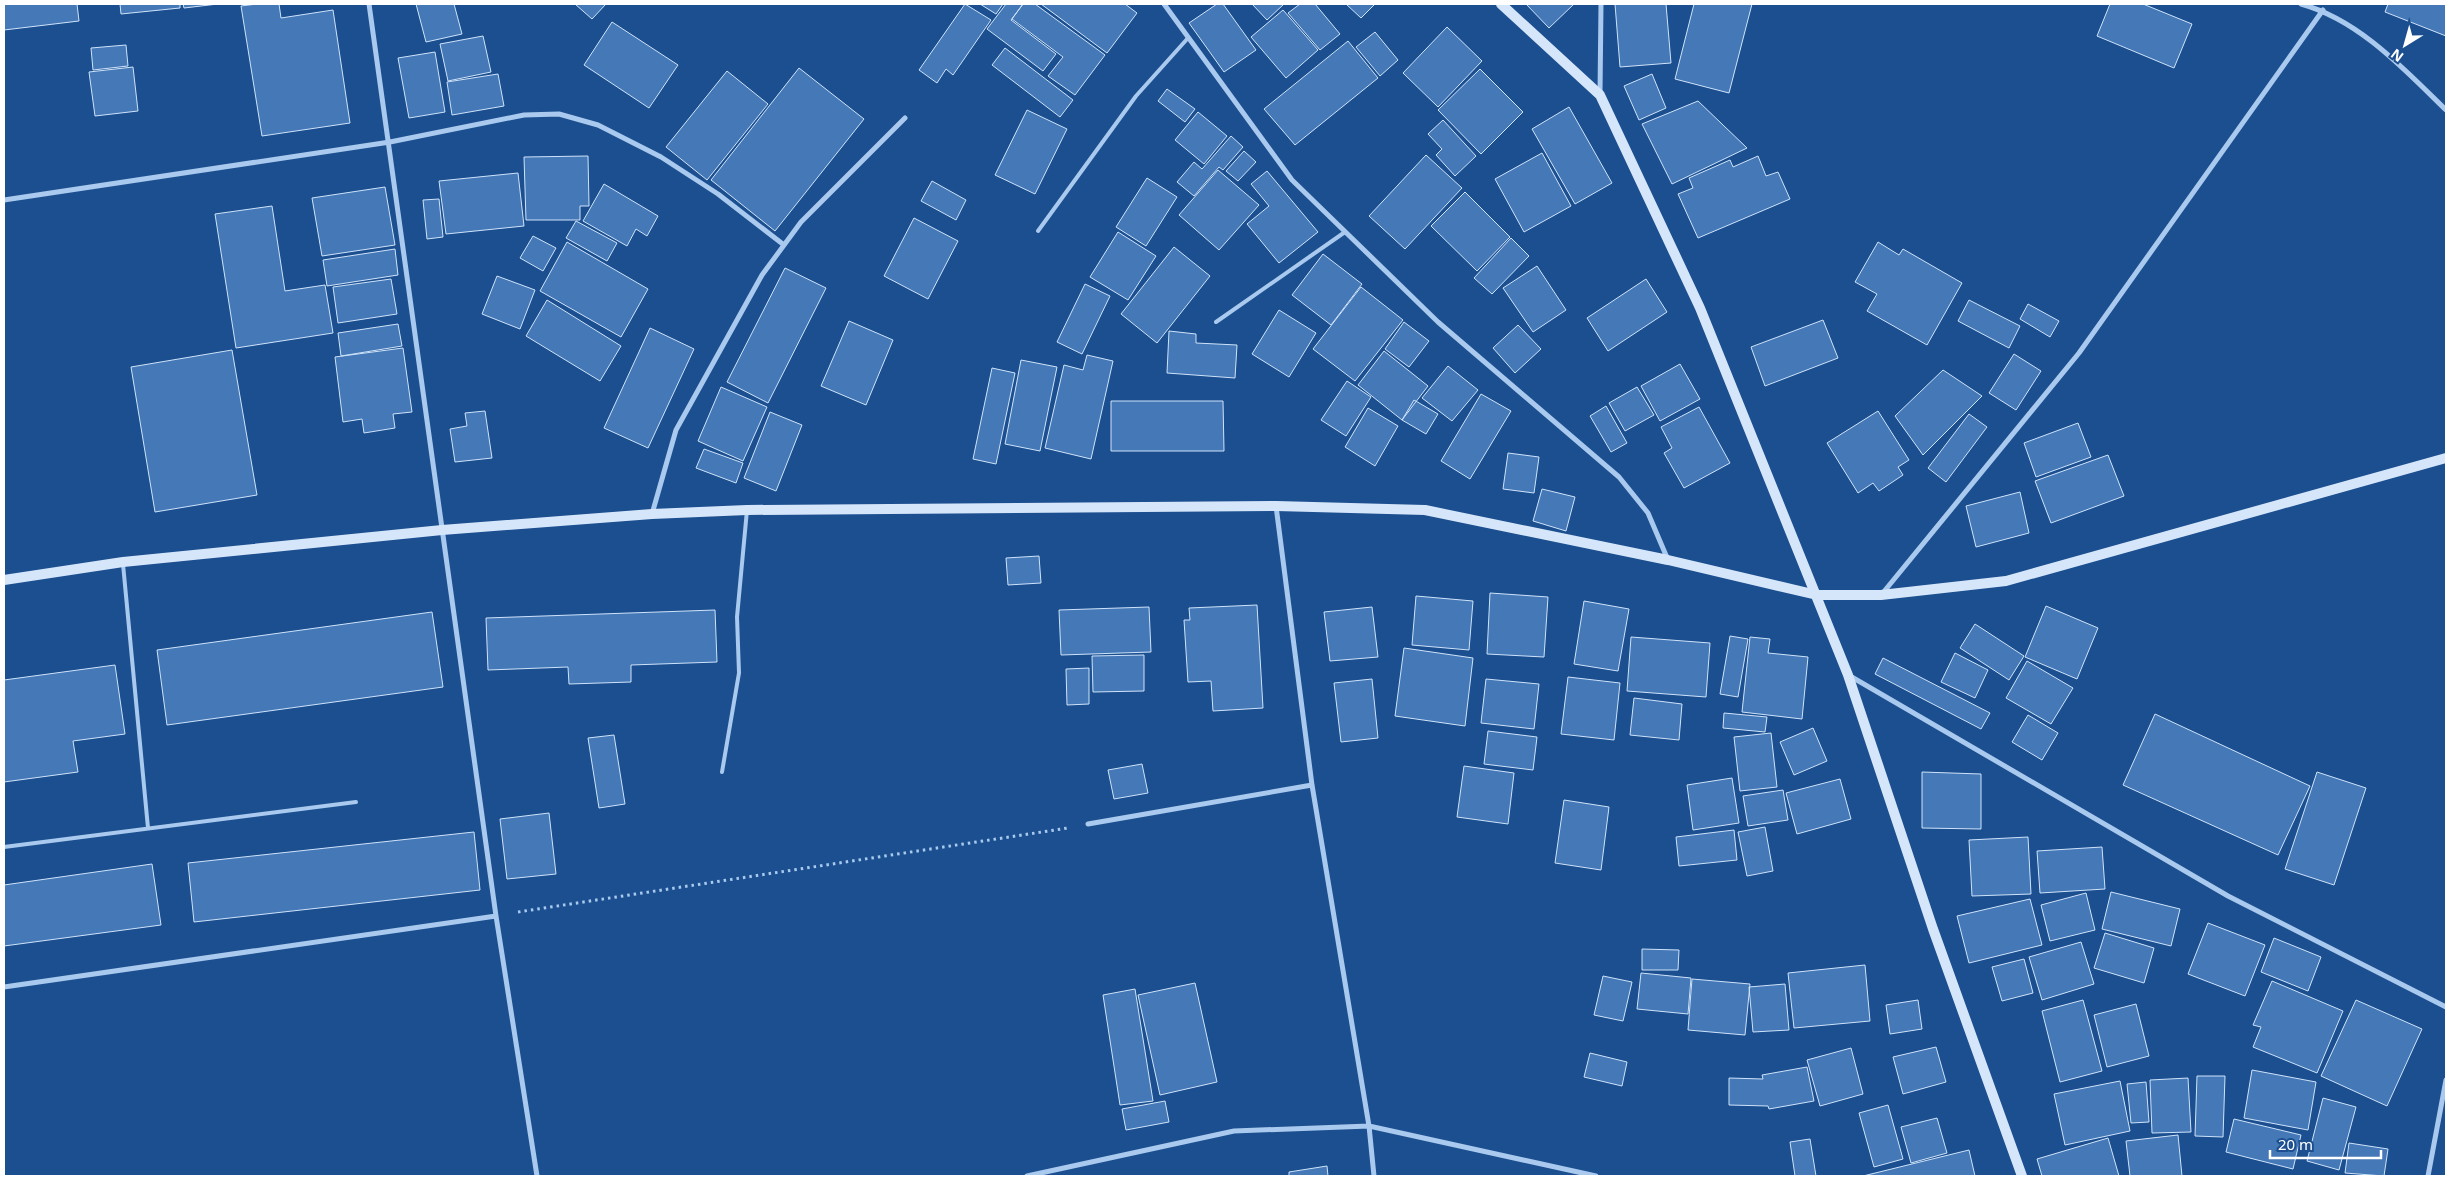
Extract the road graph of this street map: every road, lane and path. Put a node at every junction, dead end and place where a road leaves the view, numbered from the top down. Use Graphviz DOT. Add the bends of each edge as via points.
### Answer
graph roads {
  1 [pos="370,4"];
  2 [pos="1164,4"];
  3 [pos="1501,4"];
  4 [pos="1601,4"];
  5 [pos="2301,4"];
  6 [pos="2323,10"];
  7 [pos="1188,38"];
  8 [pos="1600,95"];
  9 [pos="2446,110"];
  10 [pos="905,118"];
  11 [pos="390,142"];
  12 [pos="4,200"];
  13 [pos="1038,231"];
  14 [pos="1345,232"];
  15 [pos="784,245"];
  16 [pos="1216,322"];
  17 [pos="2446,458"];
  18 [pos="1276,506"];
  19 [pos="747,510"];
  20 [pos="652,514"];
  21 [pos="442,530"];
  22 [pos="1668,560"];
  23 [pos="123,562"];
  24 [pos="4,580"];
  25 [pos="1817,595"];
  26 [pos="1881,595"];
  27 [pos="1848,675"];
  28 [pos="722,772"];
  29 [pos="1312,784"];
  30 [pos="356,802"];
  31 [pos="1088,824"];
  32 [pos="148,828"];
  33 [pos="4,847"];
  34 [pos="496,916"];
  35 [pos="4,987"];
  36 [pos="2446,1007"];
  37 [pos="2446,1080"];
  38 [pos="1369,1126"];
  39 [pos="537,1176"];
  40 [pos="1027,1176"];
  41 [pos="1374,1176"];
  42 [pos="1596,1176"];
  43 [pos="2022,1176"];
  44 [pos="2428,1176"];
  1 -- 11 [label="street"];
  2 -- 7 [label="street"];
  3 -- 8 [label="street"];
  4 -- 8 [label="street"];
  5 -- 6 [label="street"];
  6 -- 9 [label="street" via="2385,51"];
  6 -- 26 [label="street" via="2079,353"];
  7 -- 13 [label="lane" via="1136,96"];
  7 -- 14 [label="street" via="1292,180"];
  8 -- 25 [label="street" via="1700,308"];
  10 -- 15 [label="street" via="801,222"];
  11 -- 12 [label="street"];
  11 -- 15 [label="street" via="524,115 559,114 598,125 662,157 718,194"];
  11 -- 21 [label="street"];
  14 -- 16 [label="lane"];
  14 -- 22 [label="street" via="1438,322 1619,477 1648,513"];
  15 -- 20 [label="street" via="762,275 676,430"];
  17 -- 26 [label="street" via="2006,581"];
  18 -- 19 [label="street"];
  18 -- 22 [label="street" via="1425,510"];
  18 -- 29 [label="street"];
  19 -- 20 [label="street"];
  19 -- 28 [label="lane" via="737,617 739,673"];
  20 -- 21 [label="street"];
  21 -- 23 [label="street"];
  21 -- 34 [label="street"];
  22 -- 25 [label="street"];
  23 -- 24 [label="street"];
  23 -- 32 [label="lane"];
  25 -- 26 [label="street"];
  25 -- 27 [label="street"];
  27 -- 36 [label="street" via="2228,896"];
  27 -- 43 [label="street"];
  29 -- 31 [label="street"];
  29 -- 38 [label="street"];
  30 -- 32 [label="lane"];
  31 -- 34 [label="path"];
  32 -- 33 [label="lane"];
  34 -- 35 [label="street"];
  34 -- 39 [label="street"];
  37 -- 44 [label="street"];
  38 -- 40 [label="street" via="1234,1131"];
  38 -- 41 [label="street"];
  38 -- 42 [label="street"];
}
